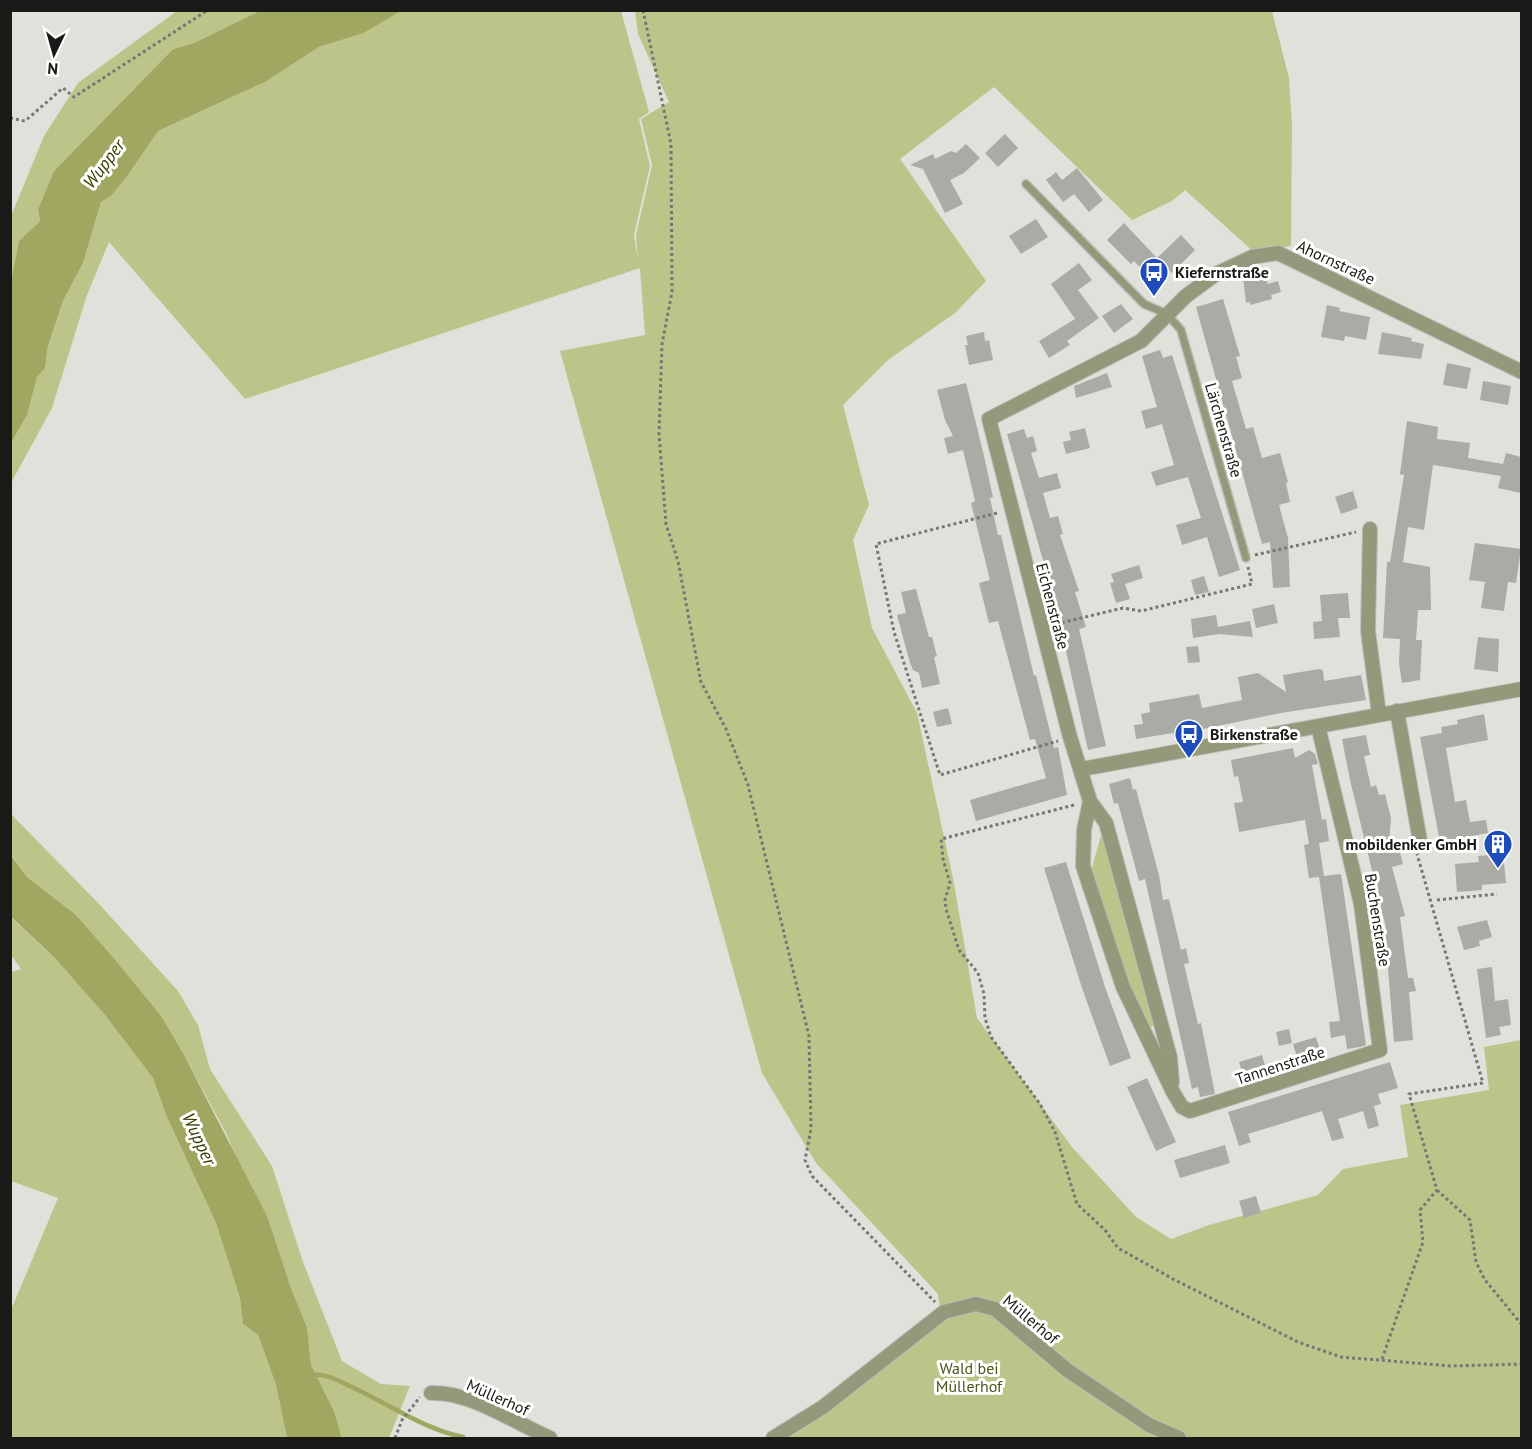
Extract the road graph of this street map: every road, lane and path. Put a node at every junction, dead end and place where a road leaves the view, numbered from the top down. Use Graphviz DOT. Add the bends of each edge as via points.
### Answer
graph roads {
  1 [pos="208,10"];
  2 [pos="642,10"];
  3 [pos="10,118"];
  4 [pos="1026,184"];
  5 [pos="1167,314"];
  6 [pos="1521,372"];
  7 [pos="989,419"];
  8 [pos="1011,509"];
  9 [pos="1370,529"];
  10 [pos="1246,558"];
  11 [pos="1041,628"];
  12 [pos="1521,689"];
  13 [pos="1397,711"];
  14 [pos="1379,714"];
  15 [pos="1318,726"];
  16 [pos="1070,737"];
  17 [pos="1082,769"];
  18 [pos="1090,801"];
  19 [pos="1420,841"];
  20 [pos="1497,894"];
  21 [pos="1437,900"];
  22 [pos="1380,1050"];
  23 [pos="1173,1092"];
  24 [pos="1190,1111"];
  25 [pos="1437,1190"];
  26 [pos="945,1312"];
  27 [pos="1521,1325"];
  28 [pos="1382,1359"];
  29 [pos="1521,1364"];
  30 [pos="431,1393"];
  31 [pos="410,1407"];
  32 [pos="395,1438"];
  33 [pos="550,1438"];
  34 [pos="772,1438"];
  35 [pos="1179,1438"];
  1 -- 3 [label="path" via="74,97 63,88 25,121"];
  2 -- 26 [label="path" via="671,144 672,292 663,344 659,434 666,524 678,561 701,682 726,729 748,785 809,1036 811,1129 805,1160 812,1176"];
  4 -- 5 [label="lane" via="1144,304"];
  5 -- 6 [label="street, Ahornstraße" via="1216,274 1252,257 1278,253"];
  5 -- 7 [label="street, Ahornstraße" via="1141,341"];
  5 -- 10 [label="lane, Lärchenstraße" via="1181,330"];
  7 -- 8 [label="street, Eichenstraße"];
  8 -- 11 [label="street, Eichenstraße"];
  8 -- 16 [label="path" via="876,544 894,632 940,775"];
  9 -- 10 [label="path"];
  9 -- 14 [label="street" via="1368,631"];
  10 -- 11 [label="path" via="1252,584 1141,611 1124,608"];
  11 -- 16 [label="street, Eichenstraße"];
  12 -- 13 [label="street"];
  13 -- 14 [label="street"];
  13 -- 19 [label="street"];
  14 -- 15 [label="street"];
  15 -- 17 [label="street"];
  15 -- 22 [label="street, Buchenstraße" via="1361,904"];
  16 -- 17 [label="street, Eichenstraße"];
  17 -- 18 [label="street, Eichenstraße"];
  18 -- 23 [label="street, Eichenstraße" via="1106,823 1170,1057"];
  18 -- 23 [label="street, Eichenstraße" via="1083,866 1123,987"];
  18 -- 28 [label="path" via="940,839 950,883 946,909 959,950 978,973 991,1037 1040,1104 1055,1132 1077,1204 1118,1248 1183,1284 1298,1342 1341,1358"];
  19 -- 25 [label="path" via="1416,846 1420,868 1483,1083 1409,1094"];
  20 -- 21 [label="path"];
  22 -- 24 [label="street, Tannenstraße"];
  23 -- 24 [label="street, Eichenstraße" via="1182,1107"];
  25 -- 27 [label="path" via="1470,1220 1476,1262 1485,1280"];
  25 -- 28 [label="path" via="1420,1210 1423,1242"];
  26 -- 34 [label="street, Müllerhof" via="823,1407"];
  26 -- 35 [label="street, Müllerhof" via="970,1305 990,1306 1067,1370 1149,1425"];
  28 -- 29 [label="path" via="1451,1366"];
  30 -- 33 [label="street, Müllerhof" via="469,1400"];
  31 -- 32 [label="path"];
}
